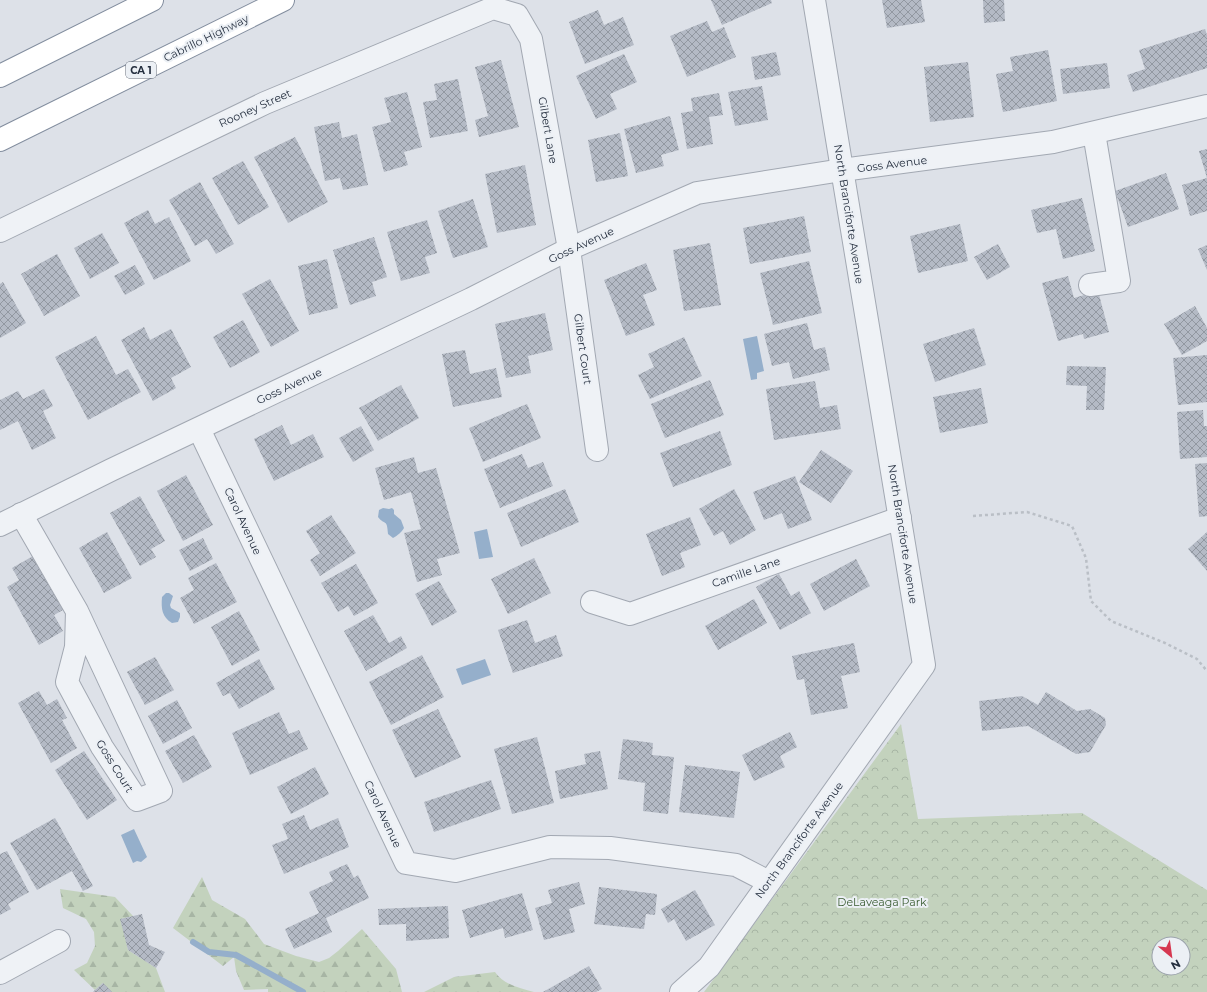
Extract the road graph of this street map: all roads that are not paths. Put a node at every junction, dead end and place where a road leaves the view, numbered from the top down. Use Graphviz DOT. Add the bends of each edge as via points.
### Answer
graph roads {
  1 [pos="152,0"];
  2 [pos="283,0"];
  3 [pos="814,0"];
  4 [pos="517,15"];
  5 [pos="0,76"];
  6 [pos="1207,106"];
  7 [pos="1094,132"];
  8 [pos="0,140"];
  9 [pos="842,170"];
  10 [pos="0,231"];
  11 [pos="569,249"];
  12 [pos="1090,285"];
  13 [pos="199,429"];
  14 [pos="597,450"];
  15 [pos="21,514"];
  16 [pos="900,518"];
  17 [pos="0,524"];
  18 [pos="592,602"];
  19 [pos="77,611"];
  20 [pos="769,882"];
  21 [pos="59,941"];
  22 [pos="0,973"];
  23 [pos="681,992"];
  1 -- 5 [label="highway"];
  2 -- 8 [label="highway, Cabrillo Highway / CA 1"];
  3 -- 9 [label="street, North Branciforte Avenue"];
  4 -- 10 [label="street, Rooney Street" via="493,8 280,97"];
  4 -- 11 [label="street, Gilbert Lane" via="531,38"];
  6 -- 7 [label="street, Goss Avenue"];
  7 -- 9 [label="street, Goss Avenue" via="1053,142"];
  7 -- 12 [label="street" via="1119,281"];
  9 -- 11 [label="street, Goss Avenue" via="697,193"];
  9 -- 16 [label="street, North Branciforte Avenue"];
  11 -- 13 [label="street, Goss Avenue" via="464,303"];
  11 -- 14 [label="street, Gilbert Court"];
  13 -- 15 [label="street, Goss Avenue"];
  13 -- 20 [label="street, Carol Avenue" via="406,863 455,871 550,847 610,848 736,865"];
  15 -- 17 [label="street, Goss Avenue"];
  15 -- 19 [label="street, Goss Court"];
  16 -- 18 [label="street, Camille Lane" via="630,614"];
  16 -- 20 [label="street, North Branciforte Avenue" via="924,665"];
  19 -- 19 [label="street, Goss Court" via="76,647 67,682 102,747 137,800 161,791"];
  20 -- 23 [label="street, North Branciforte Avenue" via="709,967"];
  21 -- 22 [label="street"];
}
